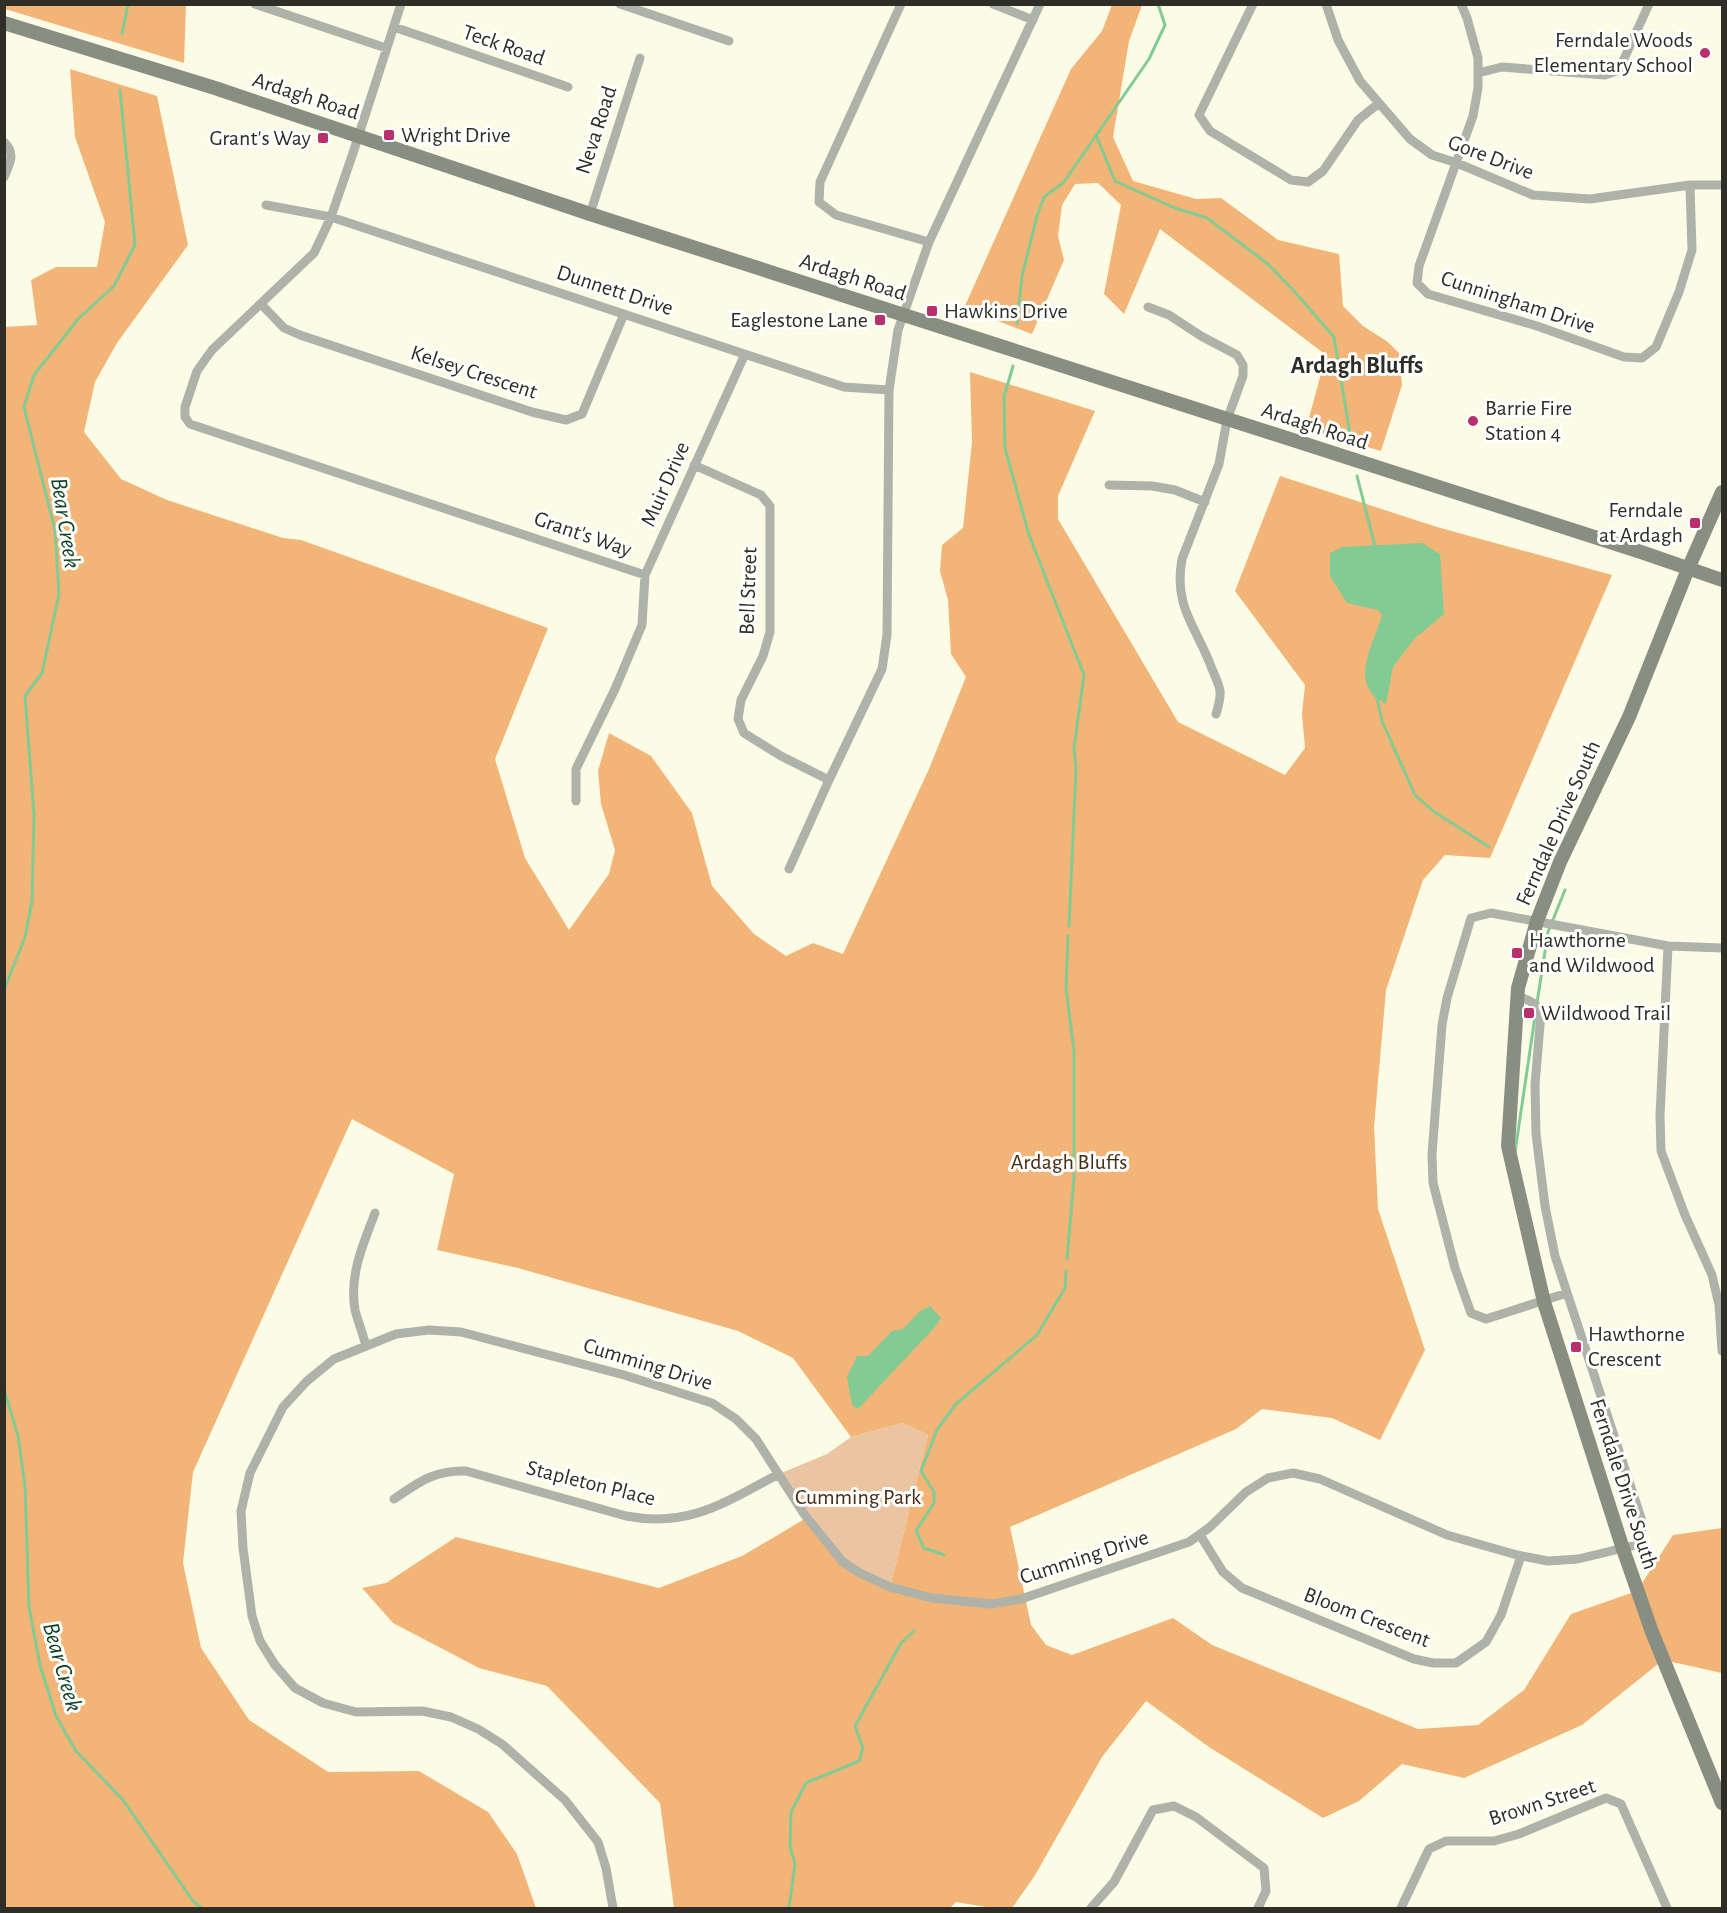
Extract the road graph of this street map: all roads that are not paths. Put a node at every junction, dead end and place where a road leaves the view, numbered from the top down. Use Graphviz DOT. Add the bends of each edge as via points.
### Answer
graph roads {
  1 [pos="255,4"];
  2 [pos="401,4"];
  3 [pos="620,4"];
  4 [pos="901,4"];
  5 [pos="993,4"];
  6 [pos="1040,4"];
  7 [pos="1253,4"];
  8 [pos="1326,4"];
  9 [pos="1461,4"];
  10 [pos="1649,4"];
  11 [pos="1033,20"];
  12 [pos="4,23"];
  13 [pos="394,27"];
  14 [pos="729,41"];
  15 [pos="386,48"];
  16 [pos="640,58"];
  17 [pos="1478,73"];
  18 [pos="568,87"];
  19 [pos="1379,103"];
  20 [pos="358,136"];
  21 [pos="4,142"];
  22 [pos="1457,163"];
  23 [pos="4,177"];
  24 [pos="1690,185"];
  25 [pos="1722,185"];
  26 [pos="266,205"];
  27 [pos="590,214"];
  28 [pos="331,217"];
  29 [pos="929,242"];
  30 [pos="261,304"];
  31 [pos="1148,307"];
  32 [pos="624,314"];
  33 [pos="903,315"];
  34 [pos="745,354"];
  35 [pos="889,390"];
  36 [pos="1227,420"];
  37 [pos="694,465"];
  38 [pos="1109,485"];
  39 [pos="1722,492"];
  40 [pos="1205,501"];
  41 [pos="1688,569"];
  42 [pos="645,575"];
  43 [pos="1722,580"];
  44 [pos="1216,714"];
  45 [pos="829,780"];
  46 [pos="576,801"];
  47 [pos="789,869"];
  48 [pos="1537,921"];
  49 [pos="1668,946"];
  50 [pos="1722,948"];
  51 [pos="1517,996"];
  52 [pos="375,1214"];
  53 [pos="1567,1293"];
  54 [pos="1544,1302"];
  55 [pos="366,1346"];
  56 [pos="1722,1351"];
  57 [pos="779,1474"];
  58 [pos="394,1499"];
  59 [pos="1200,1535"];
  60 [pos="1623,1549"];
  61 [pos="1521,1556"];
  62 [pos="1722,1803"];
  63 [pos="613,1908"];
  64 [pos="1091,1908"];
  65 [pos="1258,1908"];
  66 [pos="1401,1908"];
  67 [pos="1667,1908"];
  1 -- 15 [label="street"];
  2 -- 13 [label="street"];
  3 -- 14 [label="street"];
  4 -- 29 [label="street" via="820,182 819,202 836,215"];
  5 -- 11 [label="street"];
  6 -- 11 [label="street"];
  7 -- 19 [label="street" via="1199,115 1210,131 1291,180 1308,182 1323,171 1358,120"];
  8 -- 19 [label="street, Gore Drive" via="1338,40 1360,81"];
  9 -- 17 [label="street, Cunningham Drive" via="1478,58"];
  10 -- 17 [label="street" via="1619,70 1605,75 1502,67"];
  11 -- 29 [label="street"];
  12 -- 20 [label="street, Ardagh Road"];
  13 -- 15 [label="street"];
  13 -- 18 [label="street, Teck Road"];
  15 -- 20 [label="street"];
  16 -- 27 [label="street, Neva Road"];
  17 -- 22 [label="street, Cunningham Drive" via="1473,116"];
  19 -- 22 [label="street, Gore Drive" via="1410,139 1432,155"];
  20 -- 27 [label="street, Ardagh Road"];
  20 -- 28 [label="street, Grant's Way"];
  21 -- 23 [label="street" via="12,158"];
  22 -- 24 [label="street, Gore Drive" via="1533,195 1590,199"];
  22 -- 24 [label="street, Cunningham Drive" via="1419,266 1417,283 1428,294 1624,357 1642,358 1656,347 1680,292 1692,250"];
  24 -- 25 [label="street, Gore Drive"];
  26 -- 28 [label="street, Dunnett Drive"];
  27 -- 33 [label="street, Ardagh Road"];
  28 -- 30 [label="street, Grant's Way" via="314,253"];
  28 -- 32 [label="street, Dunnett Drive"];
  29 -- 33 [label="street"];
  30 -- 32 [label="street, Kelsey Crescent" via="285,328 300,335 566,420 582,414"];
  30 -- 42 [label="street, Grant's Way" via="212,350 197,371 185,407 190,424"];
  31 -- 36 [label="street" via="1241,359 1243,376"];
  32 -- 34 [label="street, Dunnett Drive"];
  33 -- 35 [label="street"];
  33 -- 36 [label="street, Ardagh Road"];
  34 -- 35 [label="street, Dunnett Drive" via="844,387"];
  34 -- 37 [label="street, Muir Drive"];
  35 -- 45 [label="street" via="887,634 882,669"];
  36 -- 40 [label="street" via="1219,464"];
  36 -- 41 [label="street, Ardagh Road"];
  37 -- 42 [label="street, Muir Drive"];
  37 -- 45 [label="street, Bell Street" via="761,495 770,506 770,632 741,700 738,719 744,733"];
  38 -- 40 [label="street" via="1152,486"];
  39 -- 41 [label="street, Ferndale Drive South"];
  40 -- 44 [label="street" via="1182,560 1179,588 1220,692"];
  41 -- 43 [label="street, Ardagh Road"];
  41 -- 48 [label="street, Ferndale Drive South" via="1629,717 1560,862"];
  42 -- 46 [label="street, Muir Drive" via="642,625 576,769"];
  45 -- 47 [label="street"];
  48 -- 49 [label="street"];
  48 -- 51 [label="street, Ferndale Drive South"];
  48 -- 54 [label="street" via="1491,913 1470,918 1442,1024 1432,1183 1471,1313 1486,1319"];
  49 -- 50 [label="street"];
  49 -- 56 [label="street" via="1661,1151 1712,1275 1719,1305"];
  51 -- 53 [label="street" via="1539,1006 1542,1013 1535,1085 1538,1162 1555,1256"];
  51 -- 54 [label="street, Ferndale Drive South" via="1508,1146"];
  52 -- 55 [label="street" via="357,1259 354,1285 355,1310"];
  53 -- 54 [label="street"];
  53 -- 60 [label="street" via="1641,1518 1641,1539"];
  54 -- 60 [label="street, Ferndale Drive South"];
  55 -- 57 [label="street, Cumming Drive" via="396,1334 461,1332 624,1375 712,1403 756,1439"];
  55 -- 63 [label="street, Cumming Drive" via="334,1359 283,1407 250,1473 241,1511 243,1548 252,1616 260,1641 295,1688 322,1703 356,1712 422,1711 478,1729 502,1744 565,1800 598,1842"];
  57 -- 58 [label="street, Stapleton Place" via="708,1511 674,1520 626,1516 466,1471 428,1477"];
  57 -- 59 [label="street, Cumming Drive" via="804,1514 842,1561 890,1587 932,1598 991,1604 1021,1599 1190,1542"];
  59 -- 61 [label="street, Cumming Drive" via="1245,1492 1268,1478 1293,1473 1320,1479 1447,1535"];
  59 -- 61 [label="street, Bloom Crescent" via="1223,1572 1242,1588 1414,1659 1435,1663 1456,1663 1486,1642 1501,1615"];
  60 -- 61 [label="street, Cumming Drive" via="1578,1559 1548,1561"];
  60 -- 62 [label="street, Ferndale Drive South" via="1652,1632"];
  64 -- 65 [label="street" via="1114,1882 1153,1810 1174,1806 1196,1817 1264,1868 1266,1891"];
  66 -- 67 [label="street, Brown Street" via="1429,1849 1446,1841 1494,1841 1519,1834 1606,1798 1621,1804"];
}
